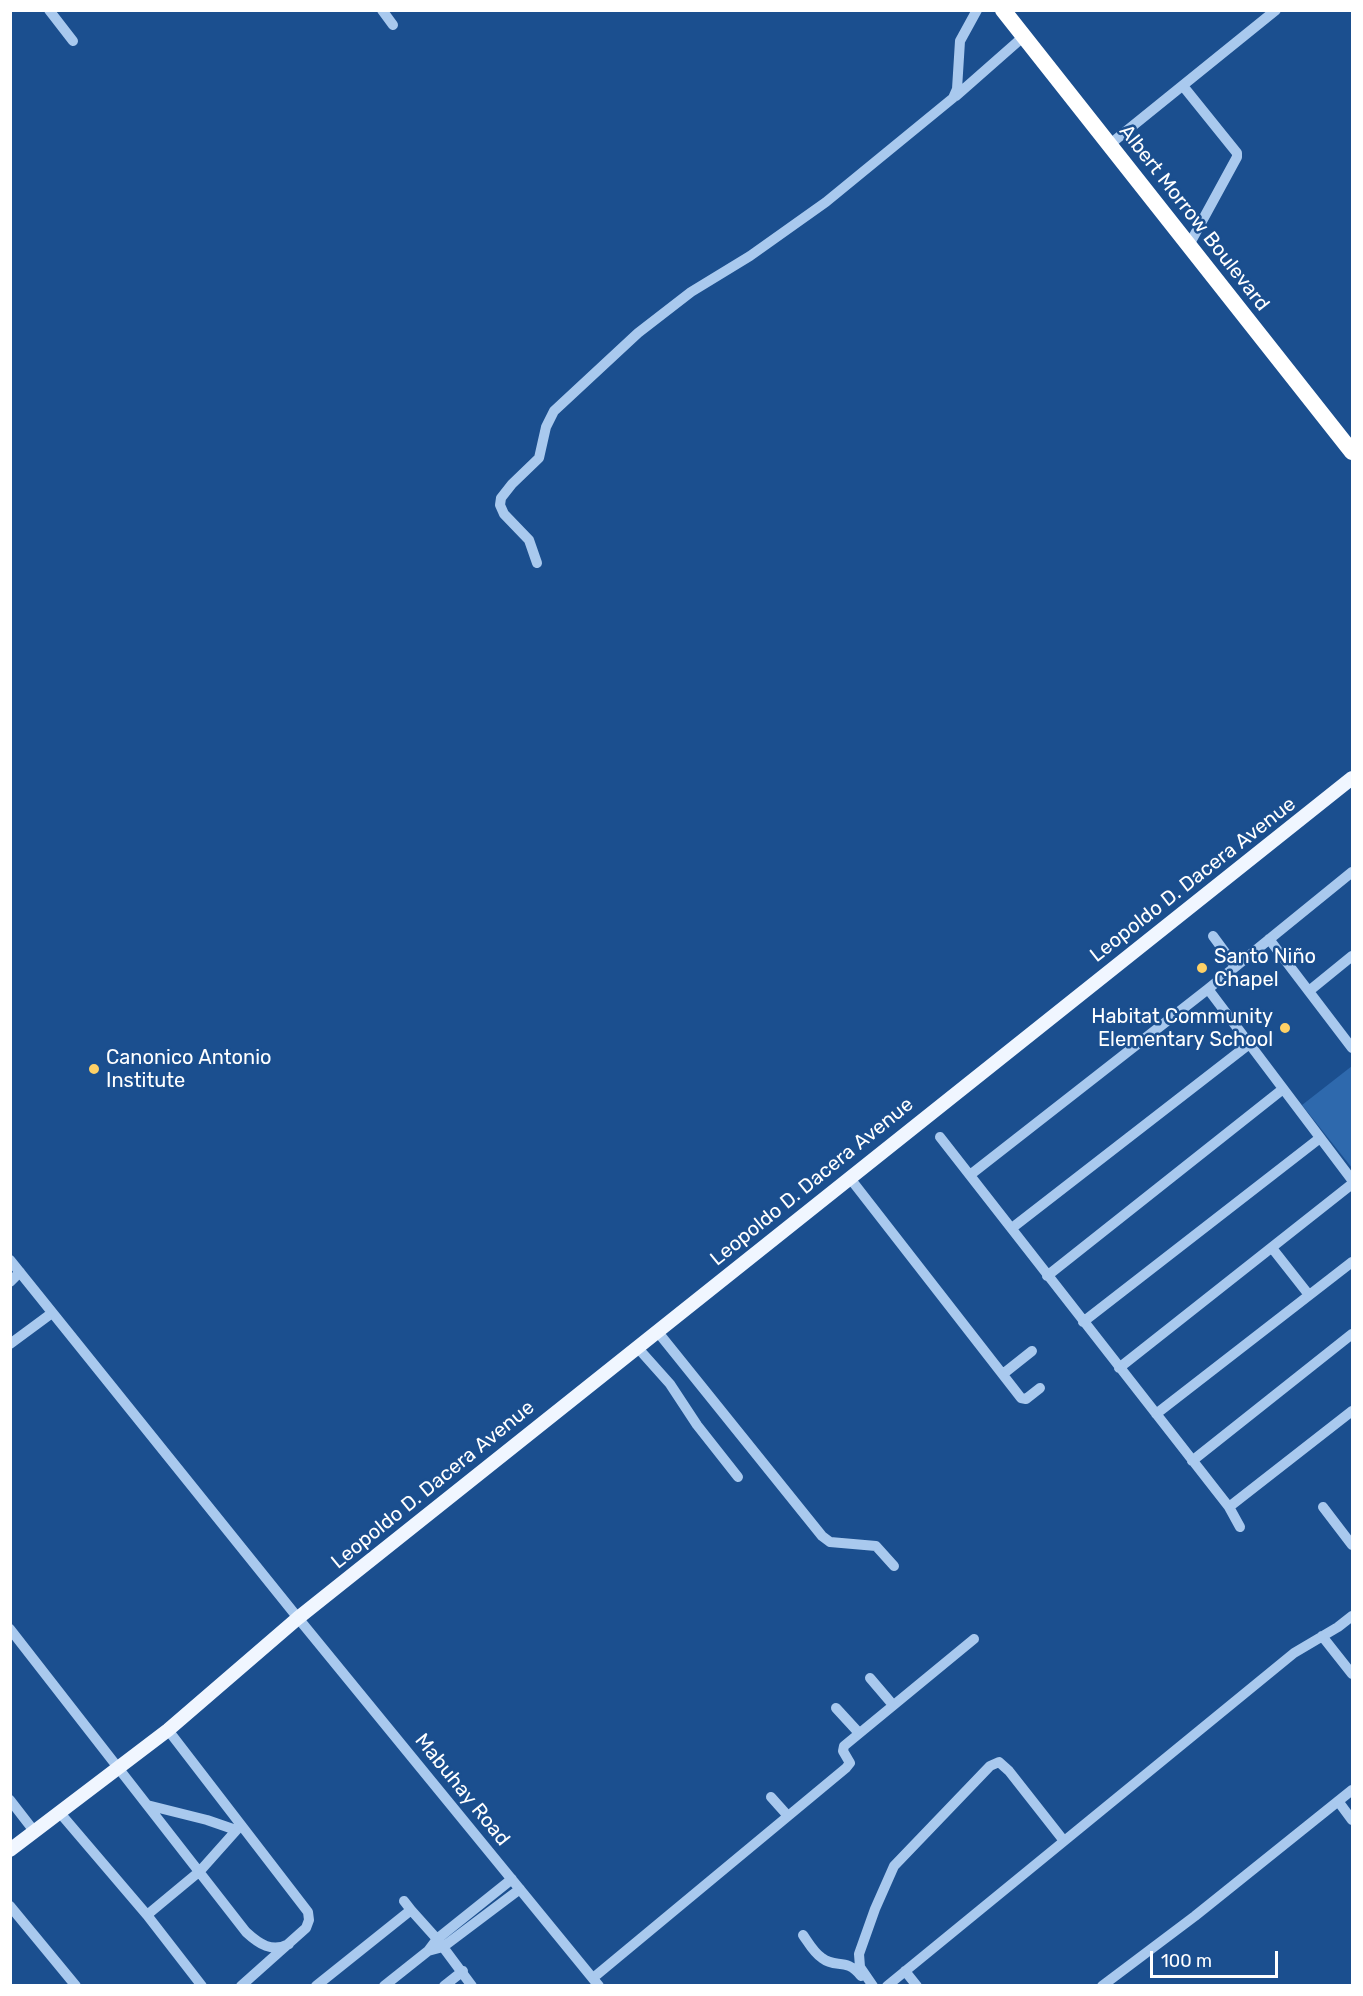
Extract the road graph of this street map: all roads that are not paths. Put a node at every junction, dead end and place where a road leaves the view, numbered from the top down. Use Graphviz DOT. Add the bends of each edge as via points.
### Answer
graph roads {
  1 [pos="49,10"];
  2 [pos="382,10"];
  3 [pos="977,10"];
  4 [pos="1002,10"];
  5 [pos="1276,10"];
  6 [pos="393,25"];
  7 [pos="1023,37"];
  8 [pos="73,41"];
  9 [pos="1183,86"];
  10 [pos="953,98"];
  11 [pos="1109,145"];
  12 [pos="1189,245"];
  13 [pos="1353,452"];
  14 [pos="537,563"];
  15 [pos="1353,778"];
  16 [pos="1353,872"];
  17 [pos="1213,936"];
  18 [pos="1269,939"];
  19 [pos="1353,956"];
  20 [pos="1235,966"];
  21 [pos="1208,989"];
  22 [pos="1309,991"];
  23 [pos="1348,1033"];
  24 [pos="1248,1045"];
  25 [pos="1353,1048"];
  26 [pos="1283,1089"];
  27 [pos="940,1137"];
  28 [pos="1320,1138"];
  29 [pos="970,1175"];
  30 [pos="849,1177"];
  31 [pos="1353,1182"];
  32 [pos="1012,1228"];
  33 [pos="1272,1248"];
  34 [pos="10,1260"];
  35 [pos="1353,1262"];
  36 [pos="20,1272"];
  37 [pos="1047,1276"];
  38 [pos="10,1282"];
  39 [pos="1310,1295"];
  40 [pos="52,1312"];
  41 [pos="1083,1322"];
  42 [pos="657,1331"];
  43 [pos="1353,1334"];
  44 [pos="10,1344"];
  45 [pos="637,1347"];
  46 [pos="1032,1351"];
  47 [pos="1119,1368"];
  48 [pos="1003,1374"];
  49 [pos="1041,1388"];
  50 [pos="1353,1411"];
  51 [pos="1156,1414"];
  52 [pos="1192,1461"];
  53 [pos="738,1477"];
  54 [pos="1229,1507"];
  55 [pos="1323,1508"];
  56 [pos="1240,1527"];
  57 [pos="1353,1545"];
  58 [pos="894,1566"];
  59 [pos="298,1618"];
  60 [pos="1352,1619"];
  61 [pos="10,1629"];
  62 [pos="1322,1636"];
  63 [pos="974,1639"];
  64 [pos="14,1642"];
  65 [pos="1353,1674"];
  66 [pos="870,1678"];
  67 [pos="893,1704"];
  68 [pos="836,1708"];
  69 [pos="168,1730"];
  70 [pos="859,1733"];
  71 [pos="120,1767"];
  72 [pos="1353,1790"];
  73 [pos="771,1797"];
  74 [pos="10,1800"];
  75 [pos="1338,1801"];
  76 [pos="147,1805"];
  77 [pos="60,1812"];
  78 [pos="788,1816"];
  79 [pos="1353,1820"];
  80 [pos="238,1828"];
  81 [pos="34,1831"];
  82 [pos="1064,1841"];
  83 [pos="10,1850"];
  84 [pos="200,1871"];
  85 [pos="512,1879"];
  86 [pos="520,1889"];
  87 [pos="10,1906"];
  88 [pos="147,1915"];
  89 [pos="464,1924"];
  90 [pos="803,1935"];
  91 [pos="440,1943"];
  92 [pos="289,1944"];
  93 [pos="463,1971"];
  94 [pos="905,1971"];
  95 [pos="596,1982"];
  96 [pos="76,1986"];
  97 [pos="202,1986"];
  98 [pos="241,1986"];
  99 [pos="316,1986"];
  100 [pos="384,1986"];
  101 [pos="444,1986"];
  102 [pos="472,1986"];
  103 [pos="871,1986"];
  104 [pos="886,1986"];
  105 [pos="917,1986"];
  106 [pos="1102,1986"];
  1 -- 8 [label="street"];
  2 -- 6 [label="street"];
  3 -- 10 [label="street" via="960,41"];
  4 -- 7 [label="highway, Albert Morrow Boulevard"];
  5 -- 9 [label="street"];
  7 -- 10 [label="street"];
  7 -- 11 [label="highway, Albert Morrow Boulevard"];
  9 -- 11 [label="street"];
  9 -- 12 [label="street" via="1238,153"];
  10 -- 14 [label="street" via="826,202 691,292 638,333 554,411 546,427 540,458 512,484 500,505 529,540"];
  11 -- 12 [label="highway, Albert Morrow Boulevard"];
  12 -- 13 [label="highway, Albert Morrow Boulevard"];
  15 -- 30 [label="main road, Leopoldo D. Dacera Avenue"];
  16 -- 18 [label="street"];
  17 -- 20 [label="street"];
  18 -- 20 [label="street"];
  18 -- 22 [label="street"];
  19 -- 22 [label="street"];
  20 -- 21 [label="street"];
  21 -- 24 [label="street"];
  21 -- 29 [label="street"];
  22 -- 23 [label="street"];
  23 -- 25 [label="street"];
  24 -- 26 [label="street"];
  24 -- 32 [label="street"];
  26 -- 28 [label="street"];
  26 -- 37 [label="street"];
  27 -- 29 [label="street"];
  28 -- 31 [label="street"];
  28 -- 41 [label="street"];
  29 -- 32 [label="street"];
  30 -- 42 [label="main road, Leopoldo D. Dacera Avenue"];
  30 -- 48 [label="street"];
  31 -- 33 [label="street"];
  32 -- 37 [label="street"];
  33 -- 39 [label="street"];
  33 -- 47 [label="street"];
  34 -- 36 [label="street, Mabuhay Road"];
  35 -- 39 [label="street"];
  36 -- 38 [label="street"];
  36 -- 40 [label="street, Mabuhay Road"];
  37 -- 41 [label="street"];
  39 -- 51 [label="street"];
  40 -- 44 [label="street"];
  40 -- 59 [label="street, Mabuhay Road"];
  41 -- 47 [label="street"];
  42 -- 45 [label="main road, Leopoldo D. Dacera Avenue"];
  42 -- 58 [label="street" via="822,1536 830,1542 876,1546"];
  43 -- 52 [label="street"];
  45 -- 53 [label="street" via="670,1384"];
  45 -- 59 [label="main road, Leopoldo D. Dacera Avenue"];
  46 -- 48 [label="street"];
  47 -- 51 [label="street"];
  48 -- 49 [label="street" via="1024,1400"];
  50 -- 54 [label="street"];
  51 -- 52 [label="street"];
  52 -- 54 [label="street"];
  54 -- 56 [label="street"];
  55 -- 57 [label="street"];
  59 -- 69 [label="main road, Leopoldo D. Dacera Avenue"];
  59 -- 85 [label="street, Mabuhay Road"];
  60 -- 62 [label="street"];
  61 -- 64 [label="street"];
  62 -- 65 [label="street"];
  62 -- 82 [label="street" via="1294,1653"];
  63 -- 67 [label="street"];
  64 -- 71 [label="street"];
  66 -- 67 [label="street"];
  67 -- 70 [label="street"];
  68 -- 70 [label="street"];
  69 -- 71 [label="main road, Leopoldo D. Dacera Avenue"];
  69 -- 80 [label="street"];
  70 -- 78 [label="street" via="843,1748 849,1765"];
  71 -- 76 [label="street"];
  71 -- 77 [label="main road, Leopoldo D. Dacera Avenue"];
  72 -- 75 [label="street"];
  73 -- 78 [label="street"];
  74 -- 81 [label="street"];
  75 -- 79 [label="street"];
  75 -- 106 [label="street"];
  76 -- 80 [label="street"];
  76 -- 84 [label="street"];
  77 -- 81 [label="main road, Leopoldo D. Dacera Avenue"];
  77 -- 88 [label="street"];
  78 -- 95 [label="street"];
  80 -- 84 [label="street"];
  80 -- 92 [label="street" via="308,1912 306,1928"];
  81 -- 83 [label="main road, Leopoldo D. Dacera Avenue"];
  82 -- 94 [label="street"];
  82 -- 103 [label="street" via="1010,1771 999,1762 990,1766 894,1866 859,1954 860,1967"];
  84 -- 88 [label="street"];
  84 -- 92 [label="street" via="253,1939 272,1948"];
  85 -- 86 [label="street, Mabuhay Road"];
  85 -- 89 [label="street"];
  86 -- 89 [label="street"];
  86 -- 95 [label="street, Mabuhay Road"];
  87 -- 96 [label="street"];
  88 -- 97 [label="street"];
  89 -- 91 [label="street"];
  90 -- 103 [label="street" via="821,1958 847,1964"];
  91 -- 93 [label="street"];
  91 -- 99 [label="street" via="407,1905"];
  91 -- 100 [label="street"];
  92 -- 98 [label="street"];
  93 -- 101 [label="street"];
  93 -- 102 [label="street"];
  94 -- 104 [label="street"];
  94 -- 105 [label="street"];
}
